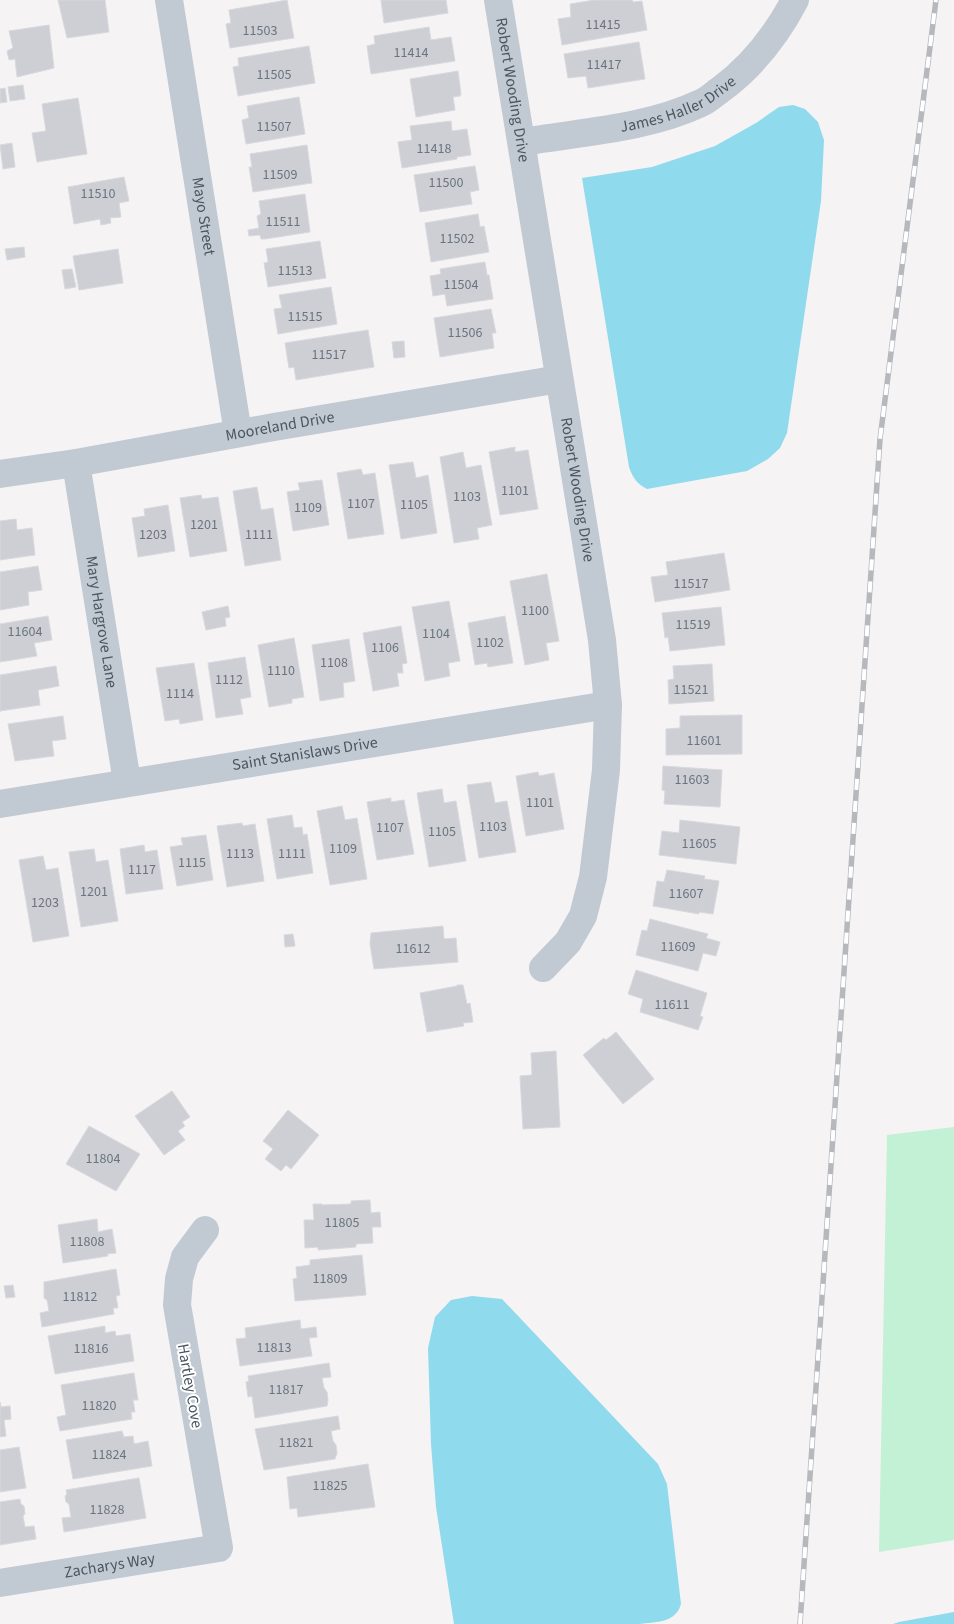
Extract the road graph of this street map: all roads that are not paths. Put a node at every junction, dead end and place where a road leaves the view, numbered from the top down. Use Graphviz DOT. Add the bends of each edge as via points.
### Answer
graph roads {
  1 [pos="169,0"];
  2 [pos="498,0"];
  3 [pos="795,0"];
  4 [pos="522,142"];
  5 [pos="558,379"];
  6 [pos="238,433"];
  7 [pos="76,463"];
  8 [pos="0,474"];
  9 [pos="608,705"];
  10 [pos="127,782"];
  11 [pos="0,804"];
  12 [pos="543,968"];
  13 [pos="205,1230"];
  14 [pos="219,1548"];
  15 [pos="0,1583"];
  1 -- 6 [label="street, Mayo Street"];
  2 -- 4 [label="street, Robert Wooding Drive"];
  3 -- 4 [label="street, James Haller Drive" via="763,51 738,77 702,102 666,116 624,126"];
  4 -- 5 [label="street, Robert Wooding Drive"];
  5 -- 6 [label="street, Mooreland Drive"];
  5 -- 9 [label="street, Robert Wooding Drive" via="602,640"];
  6 -- 7 [label="street, Mooreland Drive"];
  7 -- 8 [label="street, Mooreland Drive"];
  7 -- 10 [label="street, Mary Hargrove Lane"];
  9 -- 10 [label="street, Saint Stanislaws Drive"];
  9 -- 12 [label="street, Robert Wooding Drive" via="606,770 593,877 583,916 576,929"];
  10 -- 11 [label="street, Saint Stanislaws Drive"];
  13 -- 14 [label="street, Hartley Cove" via="185,1257 177,1306"];
  14 -- 15 [label="street, Zacharys Way"];
}
